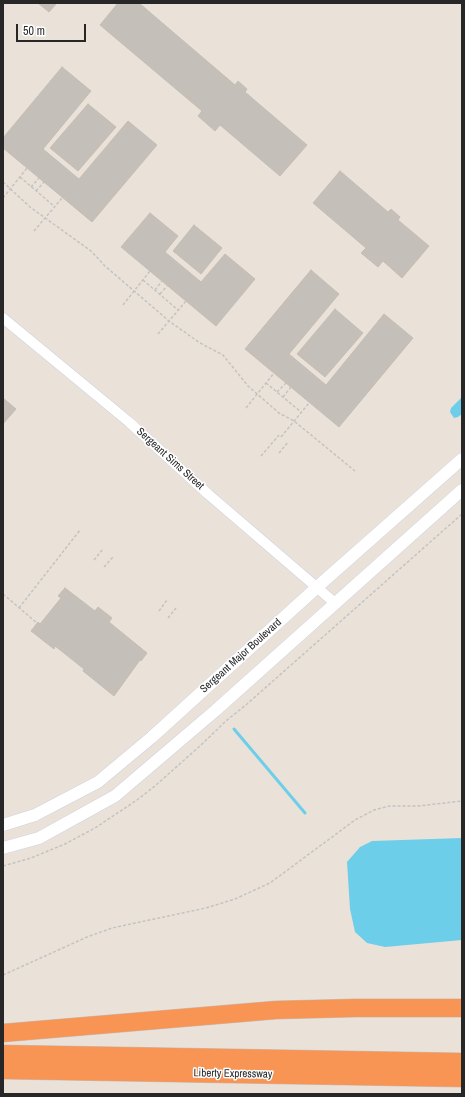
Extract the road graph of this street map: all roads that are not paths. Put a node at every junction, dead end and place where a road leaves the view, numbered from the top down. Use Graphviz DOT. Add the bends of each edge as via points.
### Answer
graph roads {
  1 [pos="3,318"];
  2 [pos="462,459"];
  3 [pos="462,490"];
  4 [pos="317,588"];
  5 [pos="335,603"];
  6 [pos="3,825"];
  7 [pos="3,848"];
  8 [pos="462,1008"];
  9 [pos="3,1033"];
  10 [pos="3,1054"];
  11 [pos="462,1062"];
  12 [pos="3,1070"];
  13 [pos="462,1078"];
  1 -- 4 [label="street, Sergeant Sims Street" via="129,422"];
  2 -- 4 [label="street, Sergeant Major Boulevard"];
  3 -- 5 [label="street, Sergeant Major Boulevard"];
  4 -- 5 [label="street, Sergeant Sims Street"];
  4 -- 6 [label="street, Sergeant Major Boulevard" via="152,737 98,782 35,815"];
  5 -- 7 [label="street, Sergeant Major Boulevard" via="115,796 39,838"];
  8 -- 9 [label="highway" via="276,1010"];
  10 -- 11 [label="highway, Liberty Expressway"];
  12 -- 13 [label="highway, Liberty Expressway"];
}
